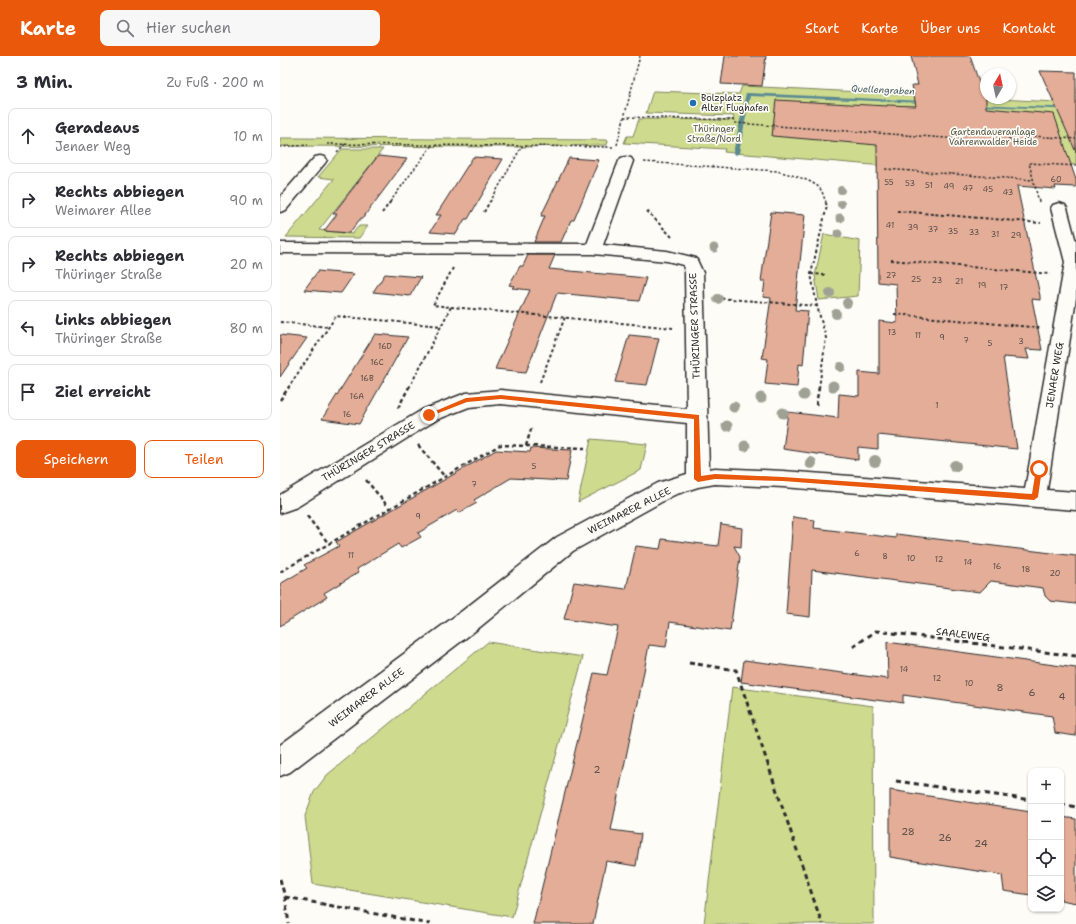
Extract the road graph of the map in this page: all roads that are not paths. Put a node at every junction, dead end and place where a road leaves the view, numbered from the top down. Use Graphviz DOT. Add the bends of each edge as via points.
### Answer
graph roads {
  1 [pos="320,160"];
  2 [pos="626,161"];
  3 [pos="280,207"];
  4 [pos="1061,216"];
  5 [pos="280,248"];
  6 [pos="593,249"];
  7 [pos="697,417"];
  8 [pos="698,479"];
  9 [pos="1034,497"];
  10 [pos="1076,502"];
  11 [pos="280,504"];
  12 [pos="280,762"];
  1 -- 3 [label="street"];
  2 -- 6 [label="street"];
  4 -- 9 [label="street, JENAER WEG" via="1073,262"];
  5 -- 6 [label="street, THÜRINGER STRASSE"];
  6 -- 7 [label="street, THÜRINGER STRASSE" via="667,256 690,262 694,273"];
  7 -- 8 [label="street, THÜRINGER STRASSE"];
  7 -- 11 [label="street, THÜRINGER STRASSE" via="501,397 466,400 429,415 289,501"];
  8 -- 9 [label="street, WEIMARER ALLEE" via="715,476 783,479"];
  8 -- 12 [label="street, WEIMARER ALLEE" via="666,489 565,544 471,619"];
  9 -- 10 [label="street, WEIMARER ALLEE"];
}
